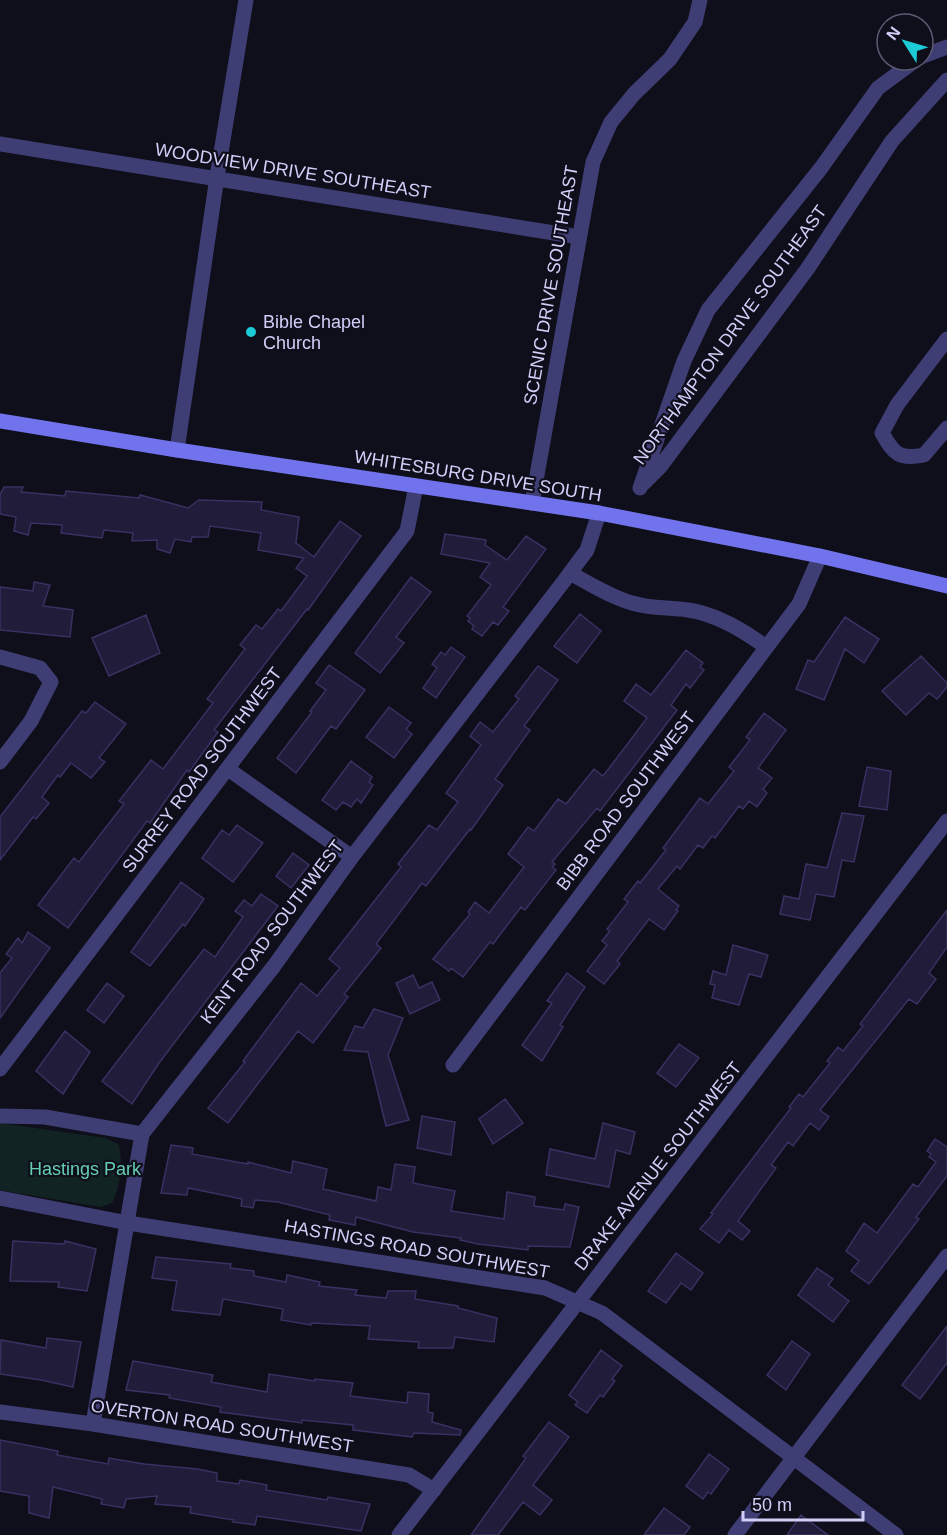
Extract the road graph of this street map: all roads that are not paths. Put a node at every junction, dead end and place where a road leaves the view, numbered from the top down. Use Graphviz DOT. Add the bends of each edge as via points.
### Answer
graph roads {
  1 [pos="246,0"];
  2 [pos="700,0"];
  3 [pos="900,72"];
  4 [pos="947,80"];
  5 [pos="0,144"];
  6 [pos="216,177"];
  7 [pos="579,237"];
  8 [pos="947,339"];
  9 [pos="0,421"];
  10 [pos="947,428"];
  11 [pos="177,450"];
  12 [pos="416,486"];
  13 [pos="532,504"];
  14 [pos="599,513"];
  15 [pos="820,556"];
  16 [pos="570,573"];
  17 [pos="944,583"];
  18 [pos="766,647"];
  19 [pos="0,657"];
  20 [pos="0,762"];
  21 [pos="228,769"];
  22 [pos="947,820"];
  23 [pos="352,857"];
  24 [pos="453,1065"];
  25 [pos="0,1069"];
  26 [pos="0,1116"];
  27 [pos="142,1134"];
  28 [pos="0,1198"];
  29 [pos="128,1223"];
  30 [pos="947,1256"];
  31 [pos="578,1303"];
  32 [pos="0,1412"];
  33 [pos="93,1424"];
  34 [pos="793,1459"];
  35 [pos="434,1490"];
  36 [pos="399,1535"];
  37 [pos="735,1535"];
  38 [pos="897,1535"];
  1 -- 6 [label="street"];
  2 -- 7 [label="street, SCENIC DRIVE SOUTHEAST" via="695,22 670,58 611,122 593,162"];
  3 -- 4 [label="street, NORTHAMPTON DRIVE SOUTHEAST" via="878,88 821,168 708,310 684,361 640,488 660,467 808,268 892,141"];
  5 -- 6 [label="street, WOODVIEW DRIVE SOUTHEAST"];
  6 -- 7 [label="street, WOODVIEW DRIVE SOUTHEAST"];
  6 -- 11 [label="street"];
  7 -- 13 [label="street, SCENIC DRIVE SOUTHEAST"];
  8 -- 10 [label="street" via="897,405 882,433 892,450 907,458 924,456"];
  9 -- 11 [label="main road, WHITESBURG DRIVE SOUTH"];
  11 -- 12 [label="main road, WHITESBURG DRIVE SOUTH"];
  12 -- 13 [label="main road, WHITESBURG DRIVE SOUTH"];
  12 -- 21 [label="street, SURREY ROAD SOUTHWEST" via="407,531"];
  13 -- 14 [label="main road, WHITESBURG DRIVE SOUTH"];
  14 -- 15 [label="main road, WHITESBURG DRIVE SOUTH"];
  14 -- 16 [label="street, KENT ROAD SOUTHWEST" via="587,550"];
  15 -- 17 [label="main road, WHITESBURG DRIVE SOUTH"];
  15 -- 18 [label="street, BIBB ROAD SOUTHWEST" via="799,604"];
  16 -- 18 [label="street" via="633,604 714,617"];
  16 -- 23 [label="street, KENT ROAD SOUTHWEST"];
  18 -- 24 [label="street, BIBB ROAD SOUTHWEST"];
  19 -- 20 [label="street" via="40,668 51,682 31,721"];
  21 -- 23 [label="street"];
  21 -- 25 [label="street, SURREY ROAD SOUTHWEST"];
  22 -- 31 [label="street, DRAKE AVENUE SOUTHWEST"];
  23 -- 27 [label="street, KENT ROAD SOUTHWEST" via="274,966"];
  26 -- 27 [label="street" via="45,1117"];
  27 -- 29 [label="street, KENT ROAD SOUTHWEST"];
  28 -- 29 [label="street, HASTINGS ROAD SOUTHWEST"];
  29 -- 31 [label="street, HASTINGS ROAD SOUTHWEST" via="545,1288"];
  29 -- 33 [label="street, KENT ROAD SOUTHWEST"];
  30 -- 34 [label="street"];
  31 -- 34 [label="street, HASTINGS ROAD SOUTHWEST" via="602,1314"];
  31 -- 35 [label="street, DRAKE AVENUE SOUTHWEST"];
  32 -- 33 [label="street, OVERTON ROAD SOUTHWEST"];
  33 -- 35 [label="street, OVERTON ROAD SOUTHWEST" via="409,1475"];
  34 -- 37 [label="street"];
  34 -- 38 [label="street, HASTINGS ROAD SOUTHWEST"];
  35 -- 36 [label="street, DRAKE AVENUE SOUTHWEST"];
}
